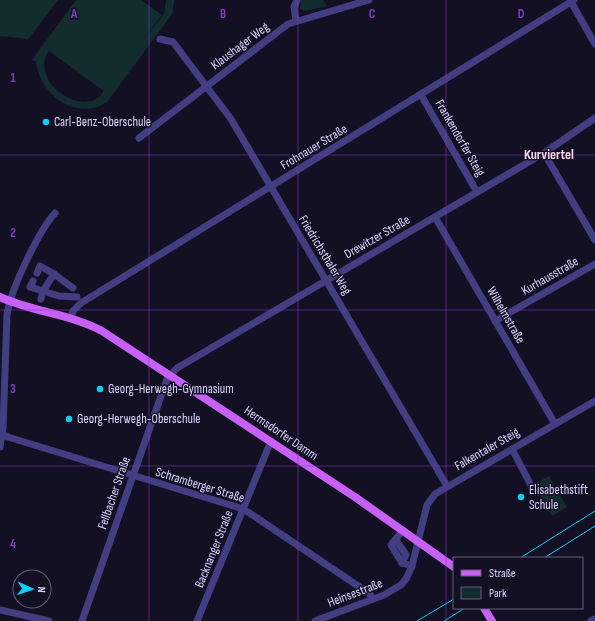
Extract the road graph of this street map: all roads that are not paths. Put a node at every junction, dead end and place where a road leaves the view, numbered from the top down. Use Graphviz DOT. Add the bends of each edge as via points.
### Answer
graph roads {
  1 [pos="297,0"];
  2 [pos="369,0"];
  3 [pos="572,1"];
  4 [pos="296,21"];
  5 [pos="160,39"];
  6 [pos="595,44"];
  7 [pos="206,86"];
  8 [pos="421,95"];
  9 [pos="595,118"];
  10 [pos="139,138"];
  11 [pos="544,153"];
  12 [pos="271,187"];
  13 [pos="477,192"];
  14 [pos="55,213"];
  15 [pos="435,217"];
  16 [pos="595,240"];
  17 [pos="595,264"];
  18 [pos="37,273"];
  19 [pos="54,274"];
  20 [pos="70,280"];
  21 [pos="33,281"];
  22 [pos="326,281"];
  23 [pos="72,288"];
  24 [pos="43,291"];
  25 [pos="0,297"];
  26 [pos="41,299"];
  27 [pos="10,301"];
  28 [pos="71,318"];
  29 [pos="495,321"];
  30 [pos="171,374"];
  31 [pos="595,401"];
  32 [pos="555,424"];
  33 [pos="1,434"];
  34 [pos="271,441"];
  35 [pos="0,447"];
  36 [pos="512,449"];
  37 [pos="133,476"];
  38 [pos="447,486"];
  39 [pos="534,490"];
  40 [pos="243,510"];
  41 [pos="403,530"];
  42 [pos="418,540"];
  43 [pos="453,565"];
  44 [pos="412,566"];
  45 [pos="372,599"];
  46 [pos="485,609"];
  47 [pos="0,610"];
  48 [pos="595,619"];
  49 [pos="49,621"];
  50 [pos="82,621"];
  51 [pos="197,621"];
  52 [pos="315,621"];
  53 [pos="492,621"];
  54 [pos="591,621"];
  1 -- 4 [label="street" via="294,7"];
  2 -- 4 [label="street, Klaushager Weg"];
  3 -- 6 [label="street"];
  3 -- 8 [label="street, Frohnauer Straße"];
  4 -- 7 [label="street, Klaushager Weg" via="288,24"];
  5 -- 7 [label="street, Friedrichsthaler Weg" via="173,42"];
  7 -- 10 [label="street, Klaushager Weg"];
  7 -- 12 [label="street, Friedrichsthaler Weg" via="231,119"];
  8 -- 12 [label="street, Frohnauer Straße"];
  8 -- 13 [label="street, Frankendorfer Steig"];
  9 -- 11 [label="street, Drewitzer Straße"];
  11 -- 13 [label="street, Drewitzer Straße"];
  11 -- 16 [label="street"];
  12 -- 22 [label="street, Friedrichsthaler Weg"];
  12 -- 28 [label="street, Frohnauer Straße" via="81,304 73,311"];
  13 -- 15 [label="street, Drewitzer Straße"];
  14 -- 27 [label="street" via="44,227"];
  15 -- 22 [label="street, Drewitzer Straße"];
  15 -- 29 [label="street, Wilhelmstraße"];
  17 -- 29 [label="street, Kurhausstraße"];
  18 -- 19 [label="street" via="40,266"];
  19 -- 23 [label="street"];
  19 -- 24 [label="street"];
  20 -- 23 [label="street"];
  21 -- 24 [label="street" via="30,286"];
  22 -- 30 [label="street, Drewitzer Straße" via="194,357"];
  22 -- 38 [label="street, Friedrichsthaler Weg"];
  23 -- 24 [label="street" via="77,297 59,296"];
  24 -- 26 [label="street"];
  25 -- 27 [label="main road, Hermsdorfer Damm"];
  27 -- 28 [label="main road, Hermsdorfer Damm"];
  27 -- 33 [label="street" via="7,315"];
  28 -- 30 [label="main road, Hermsdorfer Damm" via="102,331"];
  29 -- 32 [label="street, Wilhelmstraße"];
  30 -- 34 [label="main road, Hermsdorfer Damm"];
  30 -- 37 [label="street, Fellbacher Straße" via="167,379"];
  31 -- 32 [label="street, Falkentaler Steig"];
  32 -- 36 [label="street, Falkentaler Steig"];
  33 -- 35 [label="street"];
  33 -- 37 [label="street, Schramberger Straße"];
  34 -- 40 [label="street, Backnanger Straße"];
  34 -- 41 [label="main road, Hermsdorfer Damm"];
  36 -- 38 [label="street, Falkentaler Steig"];
  36 -- 39 [label="street"];
  37 -- 40 [label="street, Schramberger Straße"];
  37 -- 50 [label="street, Fellbacher Straße"];
  38 -- 42 [label="street, Falkentaler Steig" via="431,499"];
  40 -- 45 [label="street, Schramberger Straße" via="370,594"];
  40 -- 51 [label="street, Backnanger Straße"];
  41 -- 42 [label="main road, Hermsdorfer Damm"];
  41 -- 44 [label="street" via="396,540 406,555 402,563"];
  42 -- 43 [label="main road, Hermsdorfer Damm"];
  42 -- 44 [label="street, Heinsestraße"];
  44 -- 45 [label="street, Heinsestraße" via="406,579 396,589"];
  45 -- 52 [label="street, Heinsestraße"];
  46 -- 53 [label="main road"];
  47 -- 49 [label="street"];
  48 -- 54 [label="street"];
}
